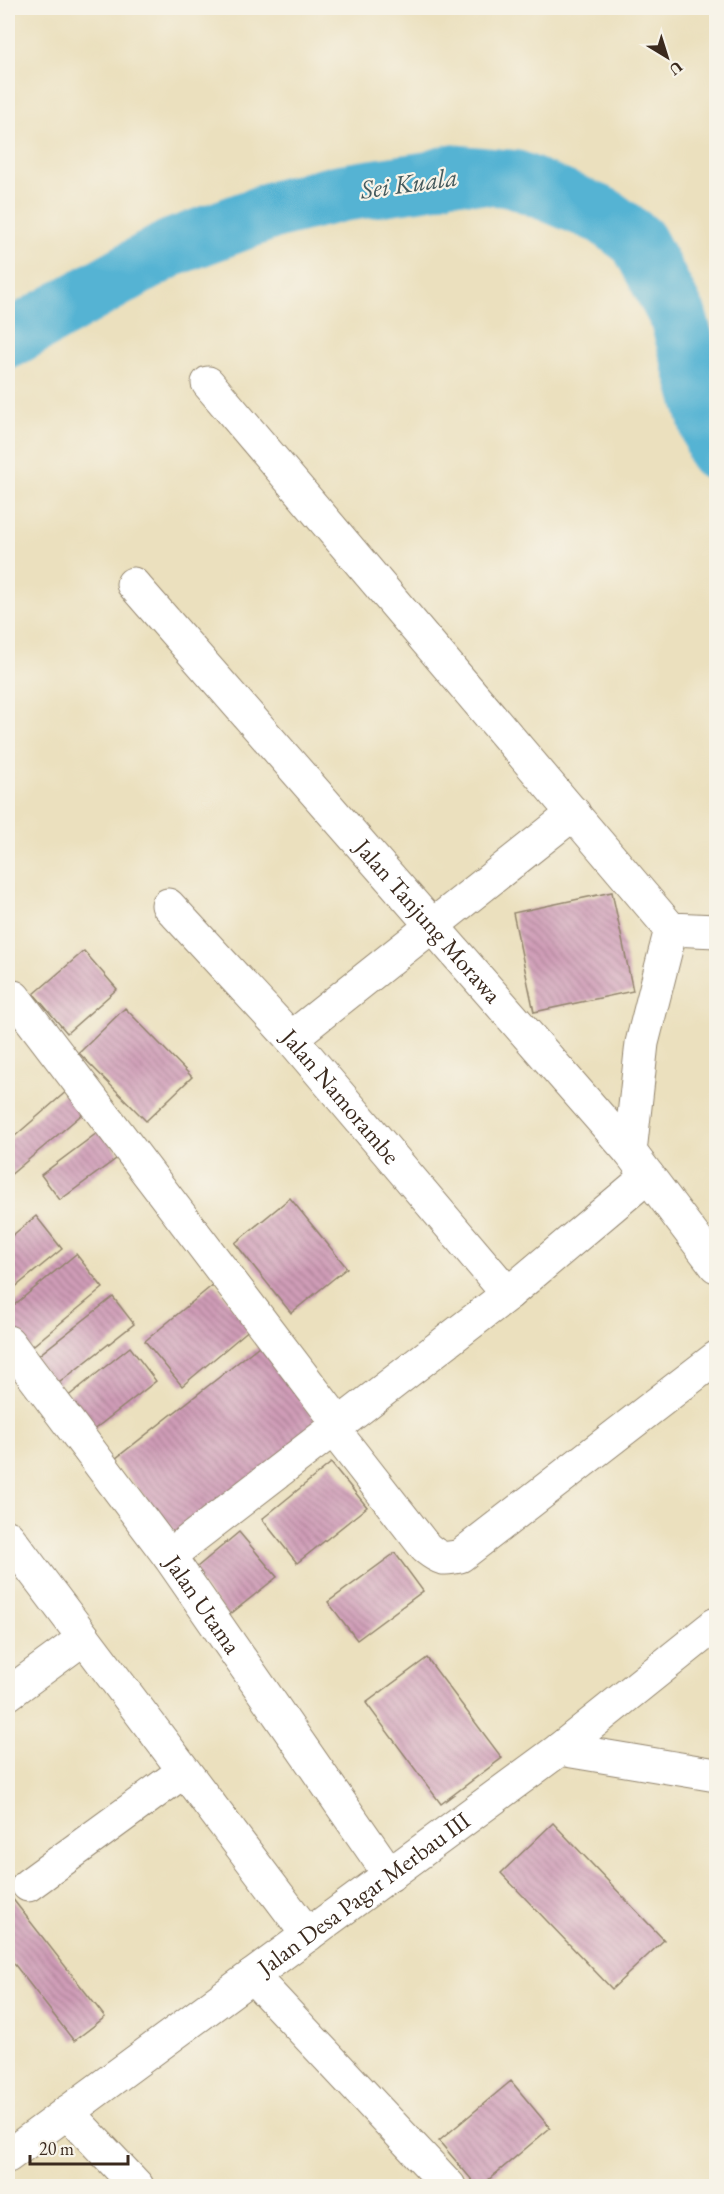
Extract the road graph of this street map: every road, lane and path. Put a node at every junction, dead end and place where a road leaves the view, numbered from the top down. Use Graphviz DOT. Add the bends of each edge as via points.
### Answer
graph roads {
  1 [pos="208,383"];
  2 [pos="133,584"];
  3 [pos="574,813"];
  4 [pos="168,905"];
  5 [pos="433,924"];
  6 [pos="671,929"];
  7 [pos="717,931"];
  8 [pos="14,997"];
  9 [pos="291,1038"];
  10 [pos="639,1164"];
  11 [pos="717,1266"];
  12 [pos="508,1294"];
  13 [pos="8,1342"];
  14 [pos="717,1358"];
  15 [pos="336,1427"];
  16 [pos="8,1537"];
  17 [pos="170,1556"];
  18 [pos="717,1624"];
  19 [pos="84,1638"];
  20 [pos="8,1694"];
  21 [pos="560,1749"];
  22 [pos="183,1771"];
  23 [pos="717,1775"];
  24 [pos="390,1875"];
  25 [pos="28,1885"];
  26 [pos="308,1935"];
  27 [pos="252,1976"];
  28 [pos="67,2112"];
  29 [pos="8,2156"];
  30 [pos="137,2187"];
  31 [pos="449,2187"];
  1 -- 3 [label="street"];
  2 -- 5 [label="street, Jalan Tanjung Morawa"];
  3 -- 5 [label="street"];
  3 -- 6 [label="street"];
  4 -- 9 [label="street, Jalan Namorambe"];
  5 -- 9 [label="street"];
  5 -- 10 [label="street, Jalan Tanjung Morawa"];
  6 -- 7 [label="street"];
  6 -- 10 [label="street" via="642,1043"];
  8 -- 15 [label="street"];
  9 -- 12 [label="street, Jalan Namorambe"];
  10 -- 11 [label="street, Jalan Tanjung Morawa"];
  10 -- 12 [label="street"];
  12 -- 15 [label="street"];
  13 -- 17 [label="street, Jalan Utama"];
  14 -- 15 [label="street" via="460,1556 450,1558 438,1558 426,1548"];
  15 -- 17 [label="street"];
  16 -- 19 [label="street"];
  17 -- 24 [label="street, Jalan Utama"];
  18 -- 21 [label="street, Jalan Desa Pagar Merbau III"];
  19 -- 20 [label="street"];
  19 -- 22 [label="street"];
  21 -- 23 [label="street"];
  21 -- 24 [label="street, Jalan Desa Pagar Merbau III"];
  22 -- 25 [label="street"];
  22 -- 26 [label="street"];
  24 -- 26 [label="street, Jalan Desa Pagar Merbau III"];
  26 -- 27 [label="street, Jalan Desa Pagar Merbau III"];
  27 -- 28 [label="street, Jalan Desa Pagar Merbau III"];
  27 -- 31 [label="street"];
  28 -- 29 [label="street, Jalan Desa Pagar Merbau III"];
  28 -- 30 [label="street"];
}
